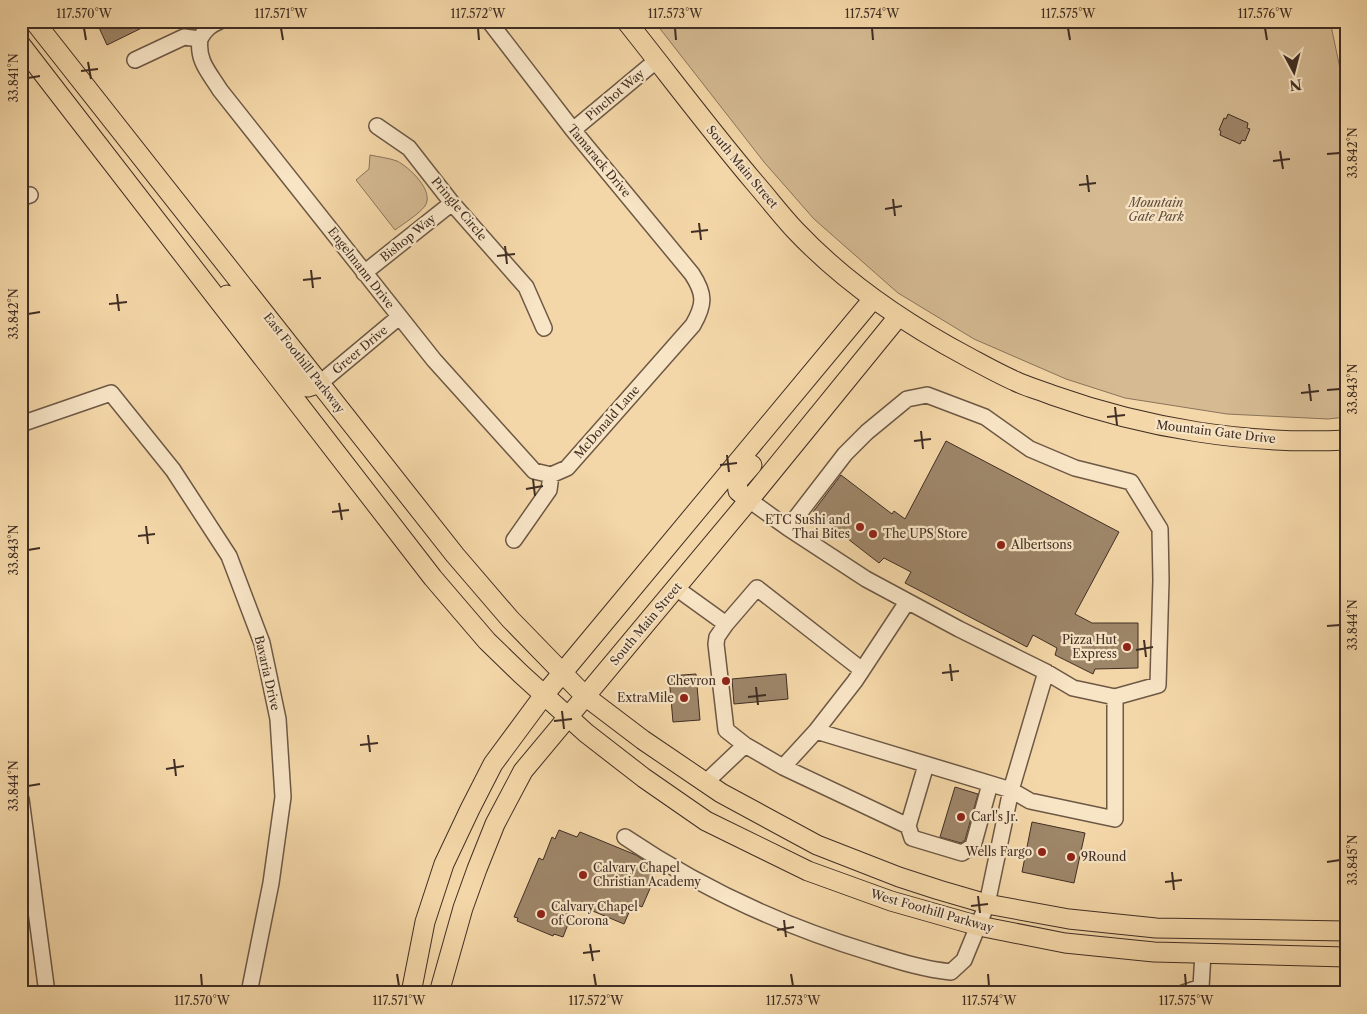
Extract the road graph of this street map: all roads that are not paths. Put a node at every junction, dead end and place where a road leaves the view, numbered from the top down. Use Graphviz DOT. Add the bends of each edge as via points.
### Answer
graph roads {
  1 [pos="34,21"];
  2 [pos="220,21"];
  3 [pos="489,21"];
  4 [pos="626,21"];
  5 [pos="200,39"];
  6 [pos="21,44"];
  7 [pos="135,60"];
  8 [pos="657,60"];
  9 [pos="377,126"];
  10 [pos="573,130"];
  11 [pos="452,203"];
  12 [pos="190,262"];
  13 [pos="364,274"];
  14 [pos="873,299"];
  15 [pos="703,302"];
  16 [pos="400,317"];
  17 [pos="898,317"];
  18 [pos="544,328"];
  19 [pos="320,383"];
  20 [pos="21,424"];
  21 [pos="765,430"];
  22 [pos="1346,440"];
  23 [pos="551,475"];
  24 [pos="749,500"];
  25 [pos="788,528"];
  26 [pos="514,540"];
  27 [pos="676,588"];
  28 [pos="907,602"];
  29 [pos="726,624"];
  30 [pos="862,670"];
  31 [pos="1046,672"];
  32 [pos="562,673"];
  33 [pos="544,695"];
  34 [pos="585,696"];
  35 [pos="1115,697"];
  36 [pos="568,716"];
  37 [pos="816,731"];
  38 [pos="745,745"];
  39 [pos="926,765"];
  40 [pos="783,767"];
  41 [pos="706,782"];
  42 [pos="990,784"];
  43 [pos="1011,790"];
  44 [pos="21,799"];
  45 [pos="908,826"];
  46 [pos="624,837"];
  47 [pos="987,904"];
  48 [pos="979,926"];
  49 [pos="1346,931"];
  50 [pos="1203,953"];
  51 [pos="1346,956"];
  52 [pos="47,993"];
  53 [pos="249,993"];
  54 [pos="411,993"];
  55 [pos="439,993"];
  56 [pos="1183,993"];
  1 -- 19 [label="main road, East Foothill Parkway"];
  2 -- 5 [label="street" via="204,31"];
  3 -- 10 [label="street, Tamarack Drive"];
  4 -- 8 [label="main road, South Main Street"];
  5 -- 7 [label="street" via="184,37"];
  5 -- 13 [label="street, Engelmann Drive" via="202,61 220,90"];
  6 -- 12 [label="main road"];
  8 -- 10 [label="street, Pinchot Way"];
  8 -- 14 [label="main road, South Main Street" via="704,122 795,230"];
  9 -- 11 [label="street, Pringle Circle" via="409,148"];
  10 -- 15 [label="street, Tamarack Drive" via="692,274 700,287"];
  11 -- 13 [label="street, Bishop Way"];
  11 -- 18 [label="street, Pringle Circle" via="526,287"];
  12 -- 19 [label="main road" via="245,312 296,379 308,387"];
  12 -- 33 [label="main road" via="433,578 486,641"];
  13 -- 16 [label="street, Engelmann Drive"];
  14 -- 17 [label="main road, South Main Street"];
  14 -- 21 [label="main road"];
  15 -- 23 [label="street, McDonald Lane" via="693,325 657,366 567,468"];
  16 -- 19 [label="street, Greer Drive"];
  16 -- 23 [label="street, Engelmann Drive" via="434,360 534,471"];
  17 -- 22 [label="main road, Mountain Gate Drive" via="1014,381 1092,408 1148,423 1224,435 1305,442"];
  17 -- 24 [label="main road, South Main Street"];
  19 -- 32 [label="main road, East Foothill Parkway" via="455,555"];
  20 -- 53 [label="street, Bavaria Drive" via="111,394 173,470 229,556 262,643 278,719 283,797 271,883"];
  21 -- 24 [label="main road" via="762,454 737,482 738,491"];
  21 -- 32 [label="main road"];
  23 -- 26 [label="street" via="549,490"];
  24 -- 25 [label="street"];
  24 -- 27 [label="main road, South Main Street"];
  25 -- 28 [label="street"];
  25 -- 35 [label="street" via="845,454 867,432 907,399 927,396 985,417 1030,449 1075,468 1131,482 1160,529 1158,685"];
  27 -- 29 [label="street"];
  27 -- 34 [label="main road, South Main Street"];
  28 -- 30 [label="street"];
  28 -- 31 [label="street"];
  29 -- 30 [label="street" via="756,588"];
  29 -- 38 [label="street" via="716,644 726,730"];
  30 -- 37 [label="street"];
  31 -- 35 [label="street" via="1073,688"];
  31 -- 43 [label="street"];
  32 -- 33 [label="main road"];
  32 -- 34 [label="main road, East Foothill Parkway"];
  33 -- 36 [label="main road"];
  33 -- 54 [label="main road" via="493,764 444,864 425,922"];
  34 -- 36 [label="main road, South Main Street"];
  34 -- 41 [label="main road, West Foothill Parkway"];
  35 -- 43 [label="street" via="1115,819 1030,800"];
  36 -- 48 [label="main road, West Foothill Parkway" via="652,784 706,820 757,847 808,872 891,901"];
  36 -- 55 [label="main road, South Main Street" via="523,770 495,824 463,908"];
  37 -- 39 [label="street"];
  37 -- 40 [label="street"];
  38 -- 40 [label="street"];
  38 -- 41 [label="street"];
  39 -- 42 [label="street"];
  39 -- 45 [label="street"];
  40 -- 45 [label="street"];
  41 -- 47 [label="main road, West Foothill Parkway" via="817,845 899,878"];
  42 -- 43 [label="street"];
  42 -- 45 [label="street" via="973,846 962,854 912,838"];
  43 -- 47 [label="street"];
  44 -- 52 [label="street"];
  46 -- 48 [label="street" via="660,861 748,906 826,939 926,969 951,972 964,960"];
  47 -- 48 [label="street"];
  47 -- 49 [label="main road, West Foothill Parkway" via="1069,919 1156,928"];
  48 -- 50 [label="main road, West Foothill Parkway" via="1065,944"];
  50 -- 51 [label="main road, West Foothill Parkway"];
  50 -- 56 [label="street" via="1201,987"];
}
